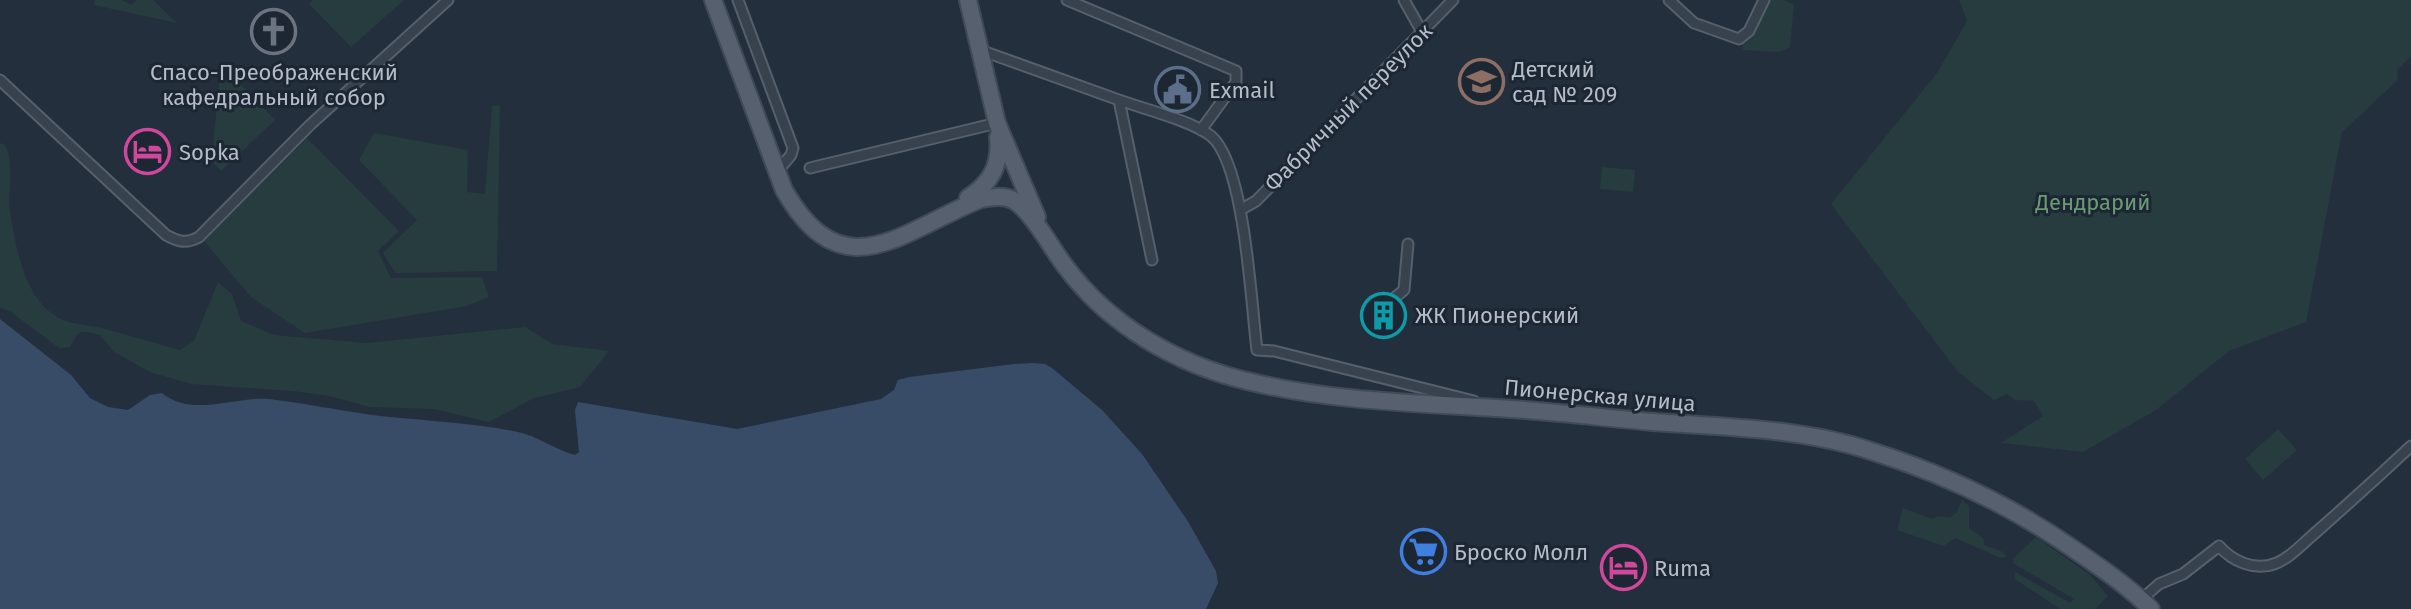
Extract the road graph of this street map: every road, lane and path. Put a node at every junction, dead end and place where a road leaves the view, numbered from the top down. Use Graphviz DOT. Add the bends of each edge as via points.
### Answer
graph roads {
  1 [pos="448,0"];
  2 [pos="713,0"];
  3 [pos="738,0"];
  4 [pos="968,0"];
  5 [pos="1067,0"];
  6 [pos="1404,0"];
  7 [pos="1453,0"];
  8 [pos="1669,0"];
  9 [pos="1764,0"];
  10 [pos="1422,32"];
  11 [pos="980,50"];
  12 [pos="0,80"];
  13 [pos="1119,100"];
  14 [pos="997,123"];
  15 [pos="1201,130"];
  16 [pos="810,168"];
  17 [pos="776,173"];
  18 [pos="1240,210"];
  19 [pos="937,219"];
  20 [pos="1049,244"];
  21 [pos="1408,244"];
  22 [pos="1152,260"];
  23 [pos="1383,307"];
  24 [pos="1513,409"];
  25 [pos="2411,446"];
  26 [pos="2146,604"];
  1 -- 12 [label="street" via="190,242 166,235"];
  2 -- 17 [label="main road"];
  3 -- 17 [label="street" via="793,148"];
  4 -- 11 [label="main road"];
  5 -- 15 [label="street" via="1236,71 1236,82"];
  6 -- 10 [label="street"];
  7 -- 10 [label="street, Фабричный переулок"];
  8 -- 9 [label="street" via="1694,23 1739,39 1749,31"];
  10 -- 18 [label="street, Фабричный переулок" via="1256,201"];
  11 -- 13 [label="street"];
  11 -- 14 [label="main road"];
  13 -- 15 [label="street"];
  13 -- 22 [label="street"];
  14 -- 16 [label="street"];
  14 -- 19 [label="main road" via="999,144 986,185"];
  14 -- 20 [label="main road"];
  15 -- 18 [label="street" via="1216,141 1225,159"];
  17 -- 19 [label="main road" via="797,213 820,237 836,244 884,243"];
  18 -- 24 [label="street" via="1257,350"];
  19 -- 20 [label="main road" via="981,199 1013,200"];
  20 -- 24 [label="main road, Пионерская улица" via="1107,312 1202,368 1283,389"];
  21 -- 23 [label="street" via="1404,290"];
  24 -- 26 [label="main road, Пионерская улица" via="1754,430 1871,451 2011,509"];
  25 -- 26 [label="street" via="2275,564 2255,566 2228,557 2219,546 2183,574 2159,584"];
}
